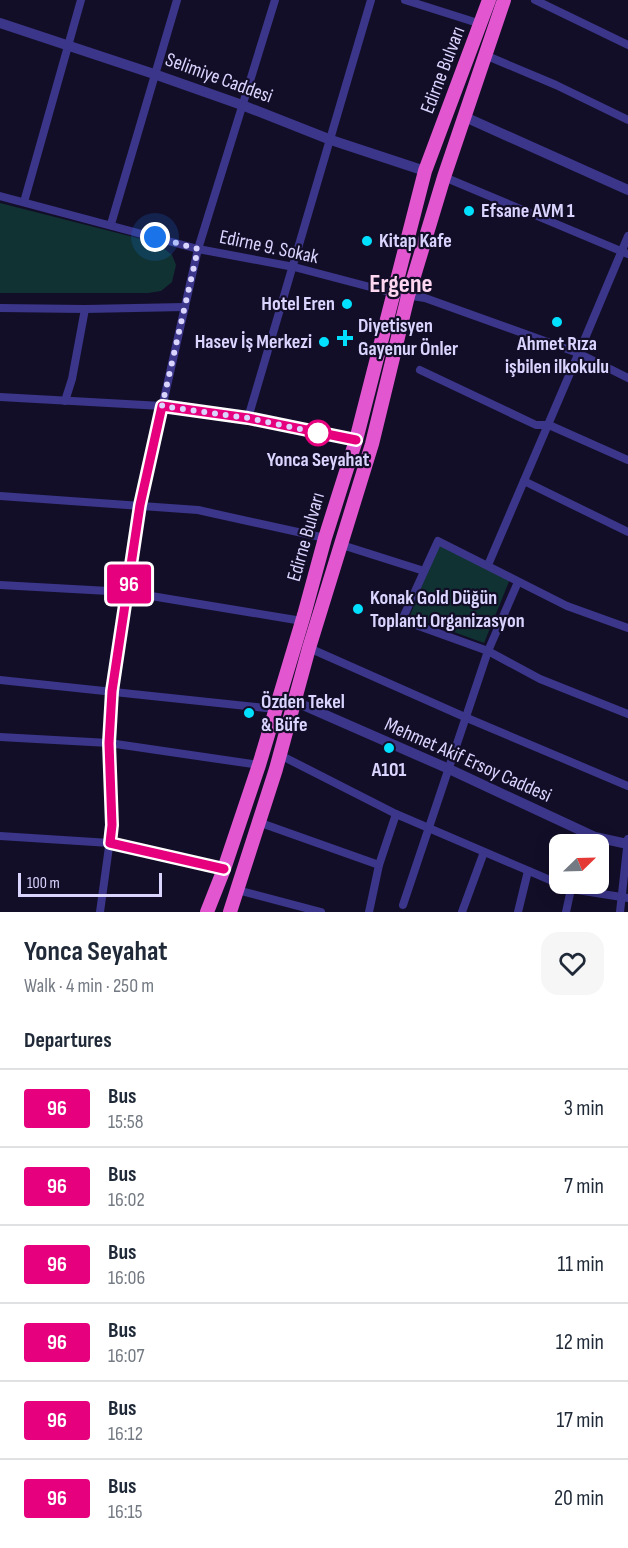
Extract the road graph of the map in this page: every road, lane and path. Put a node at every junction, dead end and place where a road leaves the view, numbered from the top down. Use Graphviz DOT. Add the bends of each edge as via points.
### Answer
graph roads {
  1 [pos="81,0"];
  2 [pos="177,0"];
  3 [pos="275,0"];
  4 [pos="371,0"];
  5 [pos="405,0"];
  6 [pos="489,0"];
  7 [pos="504,0"];
  8 [pos="535,0"];
  9 [pos="0,23"];
  10 [pos="481,24"];
  11 [pos="628,45"];
  12 [pos="67,46"];
  13 [pos="485,55"];
  14 [pos="154,74"];
  15 [pos="242,105"];
  16 [pos="465,117"];
  17 [pos="628,120"];
  18 [pos="331,140"];
  19 [pos="425,171"];
  20 [pos="444,177"];
  21 [pos="628,190"];
  22 [pos="0,196"];
  23 [pos="24,202"];
  24 [pos="111,224"];
  25 [pos="628,236"];
  26 [pos="198,249"];
  27 [pos="625,253"];
  28 [pos="294,267"];
  29 [pos="393,293"];
  30 [pos="408,296"];
  31 [pos="185,307"];
  32 [pos="0,308"];
  33 [pos="85,309"];
  34 [pos="578,353"];
  35 [pos="420,370"];
  36 [pos="628,378"];
  37 [pos="0,397"];
  38 [pos="64,401"];
  39 [pos="162,406"];
  40 [pos="248,418"];
  41 [pos="549,425"];
  42 [pos="356,440"];
  43 [pos="628,460"];
  44 [pos="524,481"];
  45 [pos="0,496"];
  46 [pos="140,505"];
  47 [pos="628,532"];
  48 [pos="325,538"];
  49 [pos="342,545"];
  50 [pos="488,565"];
  51 [pos="424,571"];
  52 [pos="518,582"];
  53 [pos="0,585"];
  54 [pos="127,592"];
  55 [pos="302,621"];
  56 [pos="628,628"];
  57 [pos="309,648"];
  58 [pos="488,651"];
  59 [pos="0,680"];
  60 [pos="112,691"];
  61 [pos="296,702"];
  62 [pos="274,709"];
  63 [pos="628,714"];
  64 [pos="466,718"];
  65 [pos="0,737"];
  66 [pos="109,743"];
  67 [pos="280,755"];
  68 [pos="259,765"];
  69 [pos="449,769"];
  70 [pos="628,786"];
  71 [pos="396,814"];
  72 [pos="258,822"];
  73 [pos="429,827"];
  74 [pos="0,836"];
  75 [pos="628,842"];
  76 [pos="110,843"];
  77 [pos="484,852"];
  78 [pos="379,865"];
  79 [pos="224,869"];
  80 [pos="528,871"];
  81 [pos="549,880"];
  82 [pos="237,890"];
  83 [pos="570,894"];
  84 [pos="601,894"];
  85 [pos="625,898"];
  86 [pos="403,905"];
  87 [pos="100,912"];
  88 [pos="207,912"];
  89 [pos="230,912"];
  90 [pos="321,912"];
  91 [pos="369,912"];
  92 [pos="462,912"];
  93 [pos="518,912"];
  94 [pos="566,912"];
  95 [pos="620,912"];
  1 -- 12 [label="street"];
  2 -- 14 [label="street"];
  3 -- 15 [label="street"];
  4 -- 18 [label="street"];
  5 -- 10 [label="street"];
  6 -- 10 [label="highway, Edirne Bulvarı"];
  7 -- 13 [label="highway, Edirne Bulvarı"];
  8 -- 11 [label="street"];
  9 -- 12 [label="street, Selimiye Caddesi"];
  10 -- 19 [label="highway, Edirne Bulvarı"];
  12 -- 14 [label="street, Selimiye Caddesi"];
  12 -- 23 [label="street"];
  13 -- 16 [label="highway, Edirne Bulvarı"];
  13 -- 17 [label="street"];
  14 -- 15 [label="street, Selimiye Caddesi"];
  14 -- 24 [label="street"];
  15 -- 18 [label="street, Selimiye Caddesi"];
  15 -- 26 [label="street"];
  16 -- 20 [label="highway, Edirne Bulvarı"];
  16 -- 21 [label="street"];
  18 -- 19 [label="street, Selimiye Caddesi"];
  18 -- 28 [label="street"];
  19 -- 29 [label="highway, Edirne Bulvarı"];
  20 -- 27 [label="street"];
  20 -- 30 [label="highway, Edirne Bulvarı"];
  22 -- 23 [label="street, Edirne 9. Sokak"];
  23 -- 24 [label="street, Edirne 9. Sokak"];
  24 -- 26 [label="street, Edirne 9. Sokak"];
  25 -- 27 [label="street"];
  26 -- 28 [label="street, Edirne 9. Sokak"];
  26 -- 31 [label="street"];
  27 -- 34 [label="street"];
  28 -- 29 [label="street, Edirne 9. Sokak"];
  28 -- 40 [label="street"];
  29 -- 30 [label="street, Edirne 9. Sokak"];
  29 -- 42 [label="highway, Edirne Bulvarı"];
  30 -- 34 [label="street, Edirne 9. Sokak" via="425,298"];
  30 -- 49 [label="highway, Edirne Bulvarı" via="372,444"];
  31 -- 33 [label="street"];
  31 -- 39 [label="street"];
  32 -- 33 [label="street"];
  33 -- 38 [label="street"];
  34 -- 36 [label="street, Edirne 9. Sokak"];
  34 -- 41 [label="street"];
  35 -- 41 [label="street" via="536,425"];
  37 -- 38 [label="street"];
  38 -- 39 [label="street"];
  39 -- 40 [label="street"];
  39 -- 46 [label="street"];
  40 -- 42 [label="street"];
  41 -- 43 [label="street"];
  41 -- 44 [label="street"];
  42 -- 48 [label="highway, Edirne Bulvarı"];
  44 -- 47 [label="street"];
  44 -- 50 [label="street"];
  45 -- 46 [label="street"];
  46 -- 48 [label="street" via="198,510"];
  46 -- 54 [label="street"];
  48 -- 55 [label="highway, Edirne Bulvarı"];
  49 -- 51 [label="street"];
  49 -- 57 [label="highway, Edirne Bulvarı"];
  50 -- 51 [label="street" via="438,541"];
  50 -- 52 [label="street"];
  51 -- 58 [label="street" via="402,620"];
  52 -- 56 [label="street" via="567,606"];
  52 -- 58 [label="street"];
  53 -- 54 [label="street"];
  54 -- 55 [label="street"];
  54 -- 60 [label="street"];
  55 -- 62 [label="highway, Edirne Bulvarı"];
  57 -- 61 [label="highway, Edirne Bulvarı"];
  57 -- 64 [label="street"];
  58 -- 63 [label="street" via="540,679"];
  58 -- 64 [label="street"];
  59 -- 60 [label="street"];
  60 -- 62 [label="street"];
  60 -- 66 [label="street"];
  61 -- 67 [label="highway, Edirne Bulvarı"];
  61 -- 69 [label="street, Mehmet Akif Ersoy Caddesi"];
  62 -- 68 [label="highway, Edirne Bulvarı"];
  64 -- 69 [label="street"];
  64 -- 70 [label="street"];
  65 -- 66 [label="street"];
  66 -- 68 [label="street"];
  66 -- 76 [label="street"];
  67 -- 71 [label="street"];
  67 -- 72 [label="highway, Edirne Bulvarı"];
  68 -- 79 [label="highway, Edirne Bulvarı"];
  69 -- 73 [label="street"];
  69 -- 75 [label="street, Mehmet Akif Ersoy Caddesi" via="595,837"];
  71 -- 73 [label="street"];
  71 -- 78 [label="street"];
  72 -- 78 [label="street"];
  72 -- 82 [label="highway, Edirne Bulvarı"];
  73 -- 77 [label="street"];
  73 -- 86 [label="street"];
  74 -- 76 [label="street"];
  75 -- 85 [label="street"];
  76 -- 79 [label="street"];
  76 -- 87 [label="street"];
  77 -- 80 [label="street"];
  77 -- 92 [label="street"];
  78 -- 91 [label="street"];
  79 -- 88 [label="highway, Edirne Bulvarı"];
  80 -- 81 [label="street"];
  80 -- 93 [label="street"];
  82 -- 89 [label="highway, Edirne Bulvarı"];
  82 -- 90 [label="street"];
  83 -- 94 [label="street"];
  84 -- 85 [label="street"];
  85 -- 95 [label="street"];
}
